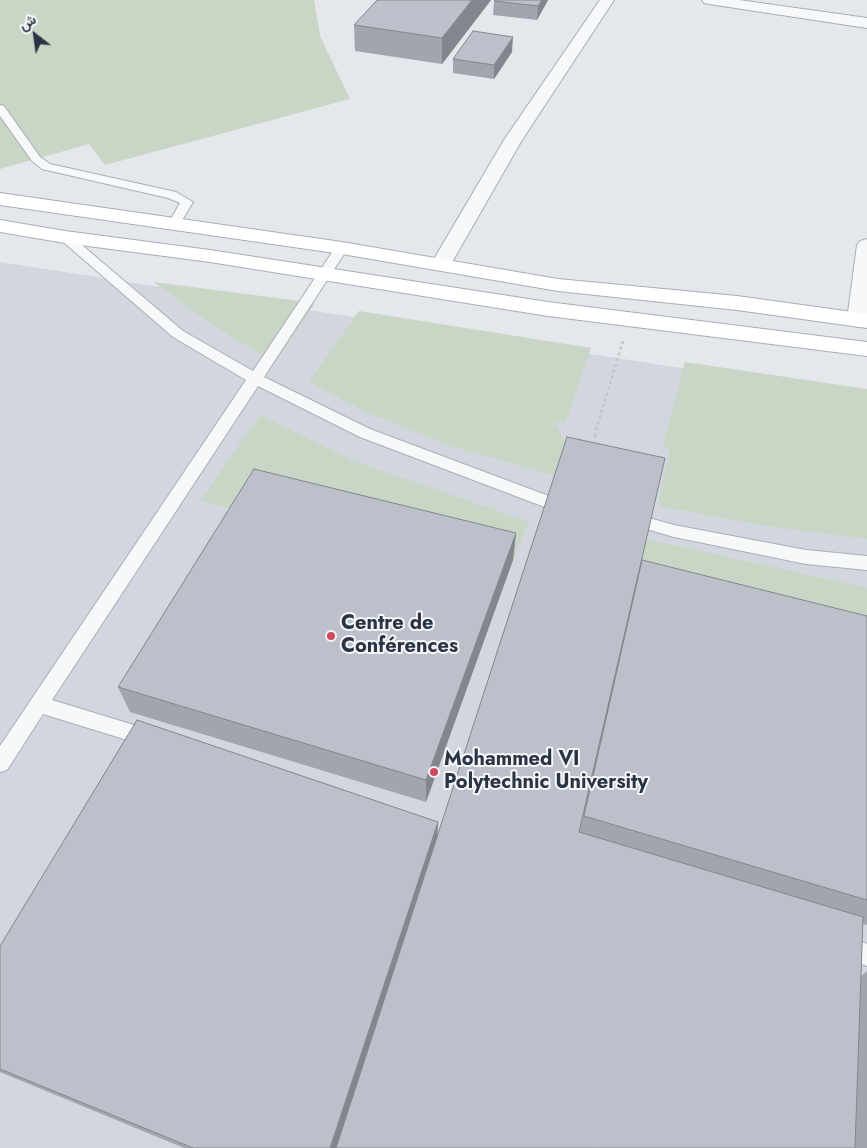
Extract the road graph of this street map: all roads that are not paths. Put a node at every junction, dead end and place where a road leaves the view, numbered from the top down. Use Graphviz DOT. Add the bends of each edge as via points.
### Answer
graph roads {
  1 [pos="607,0"];
  2 [pos="709,0"];
  3 [pos="867,23"];
  4 [pos="0,108"];
  5 [pos="0,199"];
  6 [pos="174,224"];
  7 [pos="0,226"];
  8 [pos="65,237"];
  9 [pos="867,245"];
  10 [pos="342,248"];
  11 [pos="441,264"];
  12 [pos="324,275"];
  13 [pos="863,320"];
  14 [pos="867,349"];
  15 [pos="255,379"];
  16 [pos="548,502"];
  17 [pos="649,524"];
  18 [pos="867,563"];
  19 [pos="40,705"];
  20 [pos="171,744"];
  21 [pos="0,763"];
  1 -- 11 [label="street" via="513,140"];
  2 -- 3 [label="street"];
  4 -- 6 [label="lane" via="36,159 46,167 172,195 187,202"];
  5 -- 6 [label="street"];
  6 -- 10 [label="street"];
  7 -- 8 [label="street"];
  8 -- 12 [label="street"];
  8 -- 15 [label="lane" via="178,334"];
  9 -- 13 [label="street"];
  10 -- 11 [label="street"];
  10 -- 12 [label="lane"];
  11 -- 13 [label="street" via="558,285 738,303"];
  12 -- 14 [label="street" via="548,309"];
  12 -- 15 [label="lane"];
  15 -- 16 [label="lane" via="365,432"];
  15 -- 19 [label="lane"];
  17 -- 18 [label="lane" via="806,557"];
  19 -- 20 [label="lane"];
  19 -- 21 [label="lane"];
}
